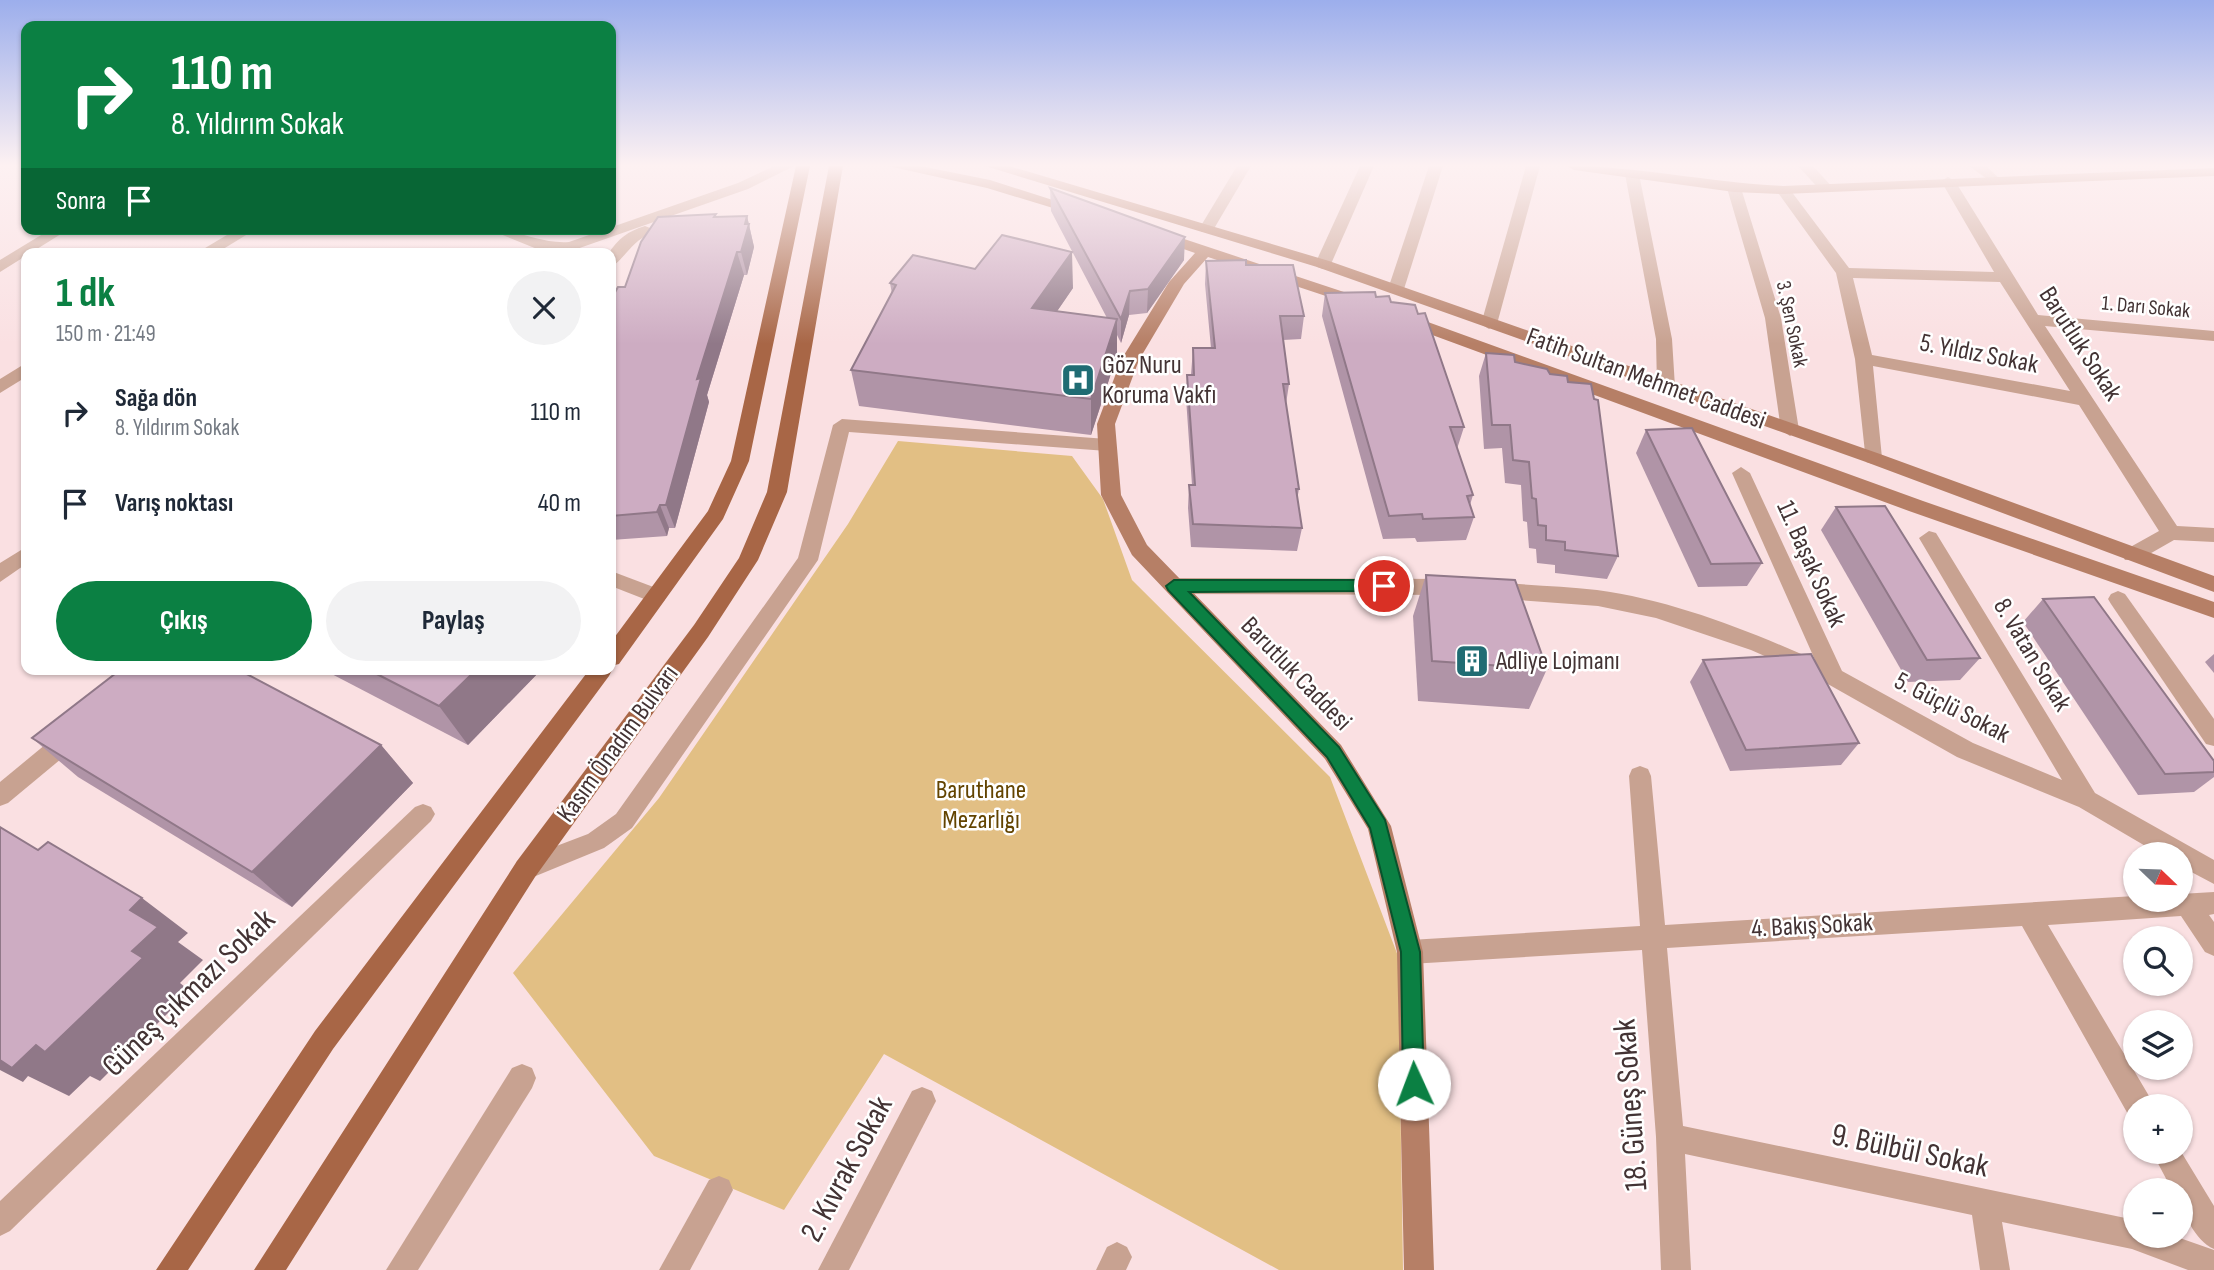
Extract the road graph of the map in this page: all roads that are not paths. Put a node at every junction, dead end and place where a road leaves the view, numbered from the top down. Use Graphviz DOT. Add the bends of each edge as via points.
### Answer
graph roads {
  1 [pos="662,225"];
  2 [pos="790,225"];
  3 [pos="825,225"];
  4 [pos="1164,225"];
  5 [pos="1214,225"];
  6 [pos="1340,225"];
  7 [pos="1417,225"];
  8 [pos="1516,225"];
  9 [pos="1642,225"];
  10 [pos="1745,225"];
  11 [pos="1809,225"];
  12 [pos="1974,225"];
  13 [pos="1142,231"];
  14 [pos="52,235"];
  15 [pos="238,235"];
  16 [pos="512,235"];
  17 [pos="604,235"];
  18 [pos="596,238"];
  19 [pos="1207,240"];
  20 [pos="31,248"];
  21 [pos="214,248"];
  22 [pos="548,248"];
  23 [pos="548,248"];
  24 [pos="592,248"];
  25 [pos="616,252"];
  26 [pos="21,254"];
  27 [pos="1323,264"];
  28 [pos="0,267"];
  29 [pos="1844,273"];
  30 [pos="2005,277"];
  31 [pos="1396,289"];
  32 [pos="2033,320"];
  33 [pos="1489,324"];
  34 [pos="2214,336"];
  35 [pos="1864,359"];
  36 [pos="21,372"];
  37 [pos="0,387"];
  38 [pos="1665,387"];
  39 [pos="2085,400"];
  40 [pos="1790,430"];
  41 [pos="1107,445"];
  42 [pos="1873,458"];
  43 [pos="1741,473"];
  44 [pos="2171,533"];
  45 [pos="2214,535"];
  46 [pos="1929,538"];
  47 [pos="2132,555"];
  48 [pos="21,558"];
  49 [pos="0,574"];
  50 [pos="616,580"];
  51 [pos="2214,584"];
  52 [pos="1174,586"];
  53 [pos="657,596"];
  54 [pos="2118,599"];
  55 [pos="2214,610"];
  56 [pos="616,651"];
  57 [pos="597,675"];
  58 [pos="1833,677"];
  59 [pos="90,721"];
  60 [pos="2214,737"];
  61 [pos="1640,776"];
  62 [pos="0,796"];
  63 [pos="2087,800"];
  64 [pos="423,814"];
  65 [pos="526,869"];
  66 [pos="2214,873"];
  67 [pos="2214,903"];
  68 [pos="2193,905"];
  69 [pos="2123,909"];
  70 [pos="2193,912"];
  71 [pos="2028,914"];
  72 [pos="1653,936"];
  73 [pos="2214,944"];
  74 [pos="1410,952"];
  75 [pos="522,1078"];
  76 [pos="2133,1094"];
  77 [pos="922,1101"];
  78 [pos="1670,1137"];
  79 [pos="2173,1164"];
  80 [pos="719,1190"];
  81 [pos="1985,1202"];
  82 [pos="0,1221"];
  83 [pos="2123,1232"];
  84 [pos="2214,1234"];
  85 [pos="2169,1248"];
  86 [pos="2214,1265"];
  87 [pos="171,1270"];
  88 [pos="269,1270"];
  89 [pos="401,1270"];
  90 [pos="674,1270"];
  91 [pos="833,1270"];
  92 [pos="1419,1270"];
  93 [pos="1676,1270"];
  94 [pos="1995,1270"];
  1 -- 25 [label="street" via="636,233"];
  2 -- 53 [label="main road" via="740,461 716,514"];
  3 -- 65 [label="main road, Kasım Önadım Bulvarı" via="776,492 748,560"];
  4 -- 19 [label="main road, Fatih Sultan Mehmet Caddesi"];
  5 -- 19 [label="street"];
  6 -- 27 [label="street"];
  7 -- 31 [label="street"];
  8 -- 33 [label="street"];
  9 -- 38 [label="street" via="1664,339"];
  10 -- 40 [label="street, 3. Şen Sokak" via="1773,318"];
  11 -- 29 [label="street"];
  12 -- 30 [label="street, Barutluk Sokak"];
  13 -- 19 [label="main road, Fatih Sultan Mehmet Caddesi"];
  14 -- 20 [label="street"];
  15 -- 21 [label="street"];
  16 -- 22 [label="street"];
  17 -- 18 [label="street"];
  18 -- 23 [label="street"];
  18 -- 24 [label="street"];
  19 -- 27 [label="main road, Fatih Sultan Mehmet Caddesi"];
  19 -- 41 [label="main road, Barutluk Caddesi" via="1130,360 1106,424"];
  19 -- 55 [label="main road, Fatih Sultan Mehmet Caddesi" via="1377,308"];
  26 -- 28 [label="street"];
  27 -- 31 [label="main road, Fatih Sultan Mehmet Caddesi"];
  29 -- 30 [label="street"];
  29 -- 35 [label="street"];
  30 -- 32 [label="street, Barutluk Sokak"];
  31 -- 33 [label="main road, Fatih Sultan Mehmet Caddesi"];
  32 -- 34 [label="street, 1. Darı Sokak"];
  32 -- 39 [label="street, Barutluk Sokak"];
  33 -- 38 [label="main road, Fatih Sultan Mehmet Caddesi"];
  35 -- 39 [label="street, 5. Yıldız Sokak"];
  35 -- 42 [label="street"];
  36 -- 37 [label="street"];
  38 -- 40 [label="main road, Fatih Sultan Mehmet Caddesi"];
  39 -- 44 [label="street, Barutluk Sokak"];
  40 -- 42 [label="main road, Fatih Sultan Mehmet Caddesi"];
  41 -- 52 [label="main road, Barutluk Caddesi" via="1111,495 1139,550"];
  41 -- 65 [label="street" via="842,425 808,560 632,810 596,841"];
  42 -- 47 [label="main road, Fatih Sultan Mehmet Caddesi"];
  43 -- 58 [label="street, 11. Başak Sokak"];
  44 -- 45 [label="street"];
  44 -- 47 [label="street"];
  46 -- 63 [label="street, 8. Vatan Sokak"];
  47 -- 51 [label="main road, Fatih Sultan Mehmet Caddesi"];
  48 -- 49 [label="street"];
  50 -- 53 [label="street"];
  52 -- 58 [label="street, 5. Güçlü Sokak" via="1436,585 1598,598 1657,610 1758,644"];
  52 -- 74 [label="main road, Barutluk Caddesi" via="1333,752 1379,825"];
  53 -- 56 [label="main road"];
  54 -- 60 [label="street"];
  57 -- 87 [label="main road" via="324,1040"];
  58 -- 63 [label="street, 5. Güçlü Sokak" via="1965,750"];
  59 -- 62 [label="street"];
  61 -- 72 [label="street, 18. Güneş Sokak"];
  63 -- 66 [label="street, 5. Güçlü Sokak"];
  64 -- 82 [label="street, Güneş Çıkmazı Sokak"];
  65 -- 88 [label="main road, Kasım Önadım Bulvarı"];
  67 -- 68 [label="street, 4. Bakış Sokak"];
  69 -- 71 [label="street, 4. Bakış Sokak"];
  70 -- 73 [label="street"];
  71 -- 72 [label="street, 4. Bakış Sokak"];
  71 -- 76 [label="street"];
  72 -- 74 [label="street, 4. Bakış Sokak"];
  72 -- 78 [label="street, 18. Güneş Sokak"];
  74 -- 92 [label="main road, Barutluk Caddesi"];
  75 -- 89 [label="street"];
  77 -- 91 [label="street, 2. Kıvrak Sokak"];
  78 -- 81 [label="street, 9. Bülbül Sokak"];
  78 -- 93 [label="street, 18. Güneş Sokak"];
  79 -- 84 [label="street"];
  80 -- 90 [label="street"];
  81 -- 83 [label="street, 9. Bülbül Sokak"];
  81 -- 94 [label="street"];
  85 -- 86 [label="street, 9. Bülbül Sokak"];
}
